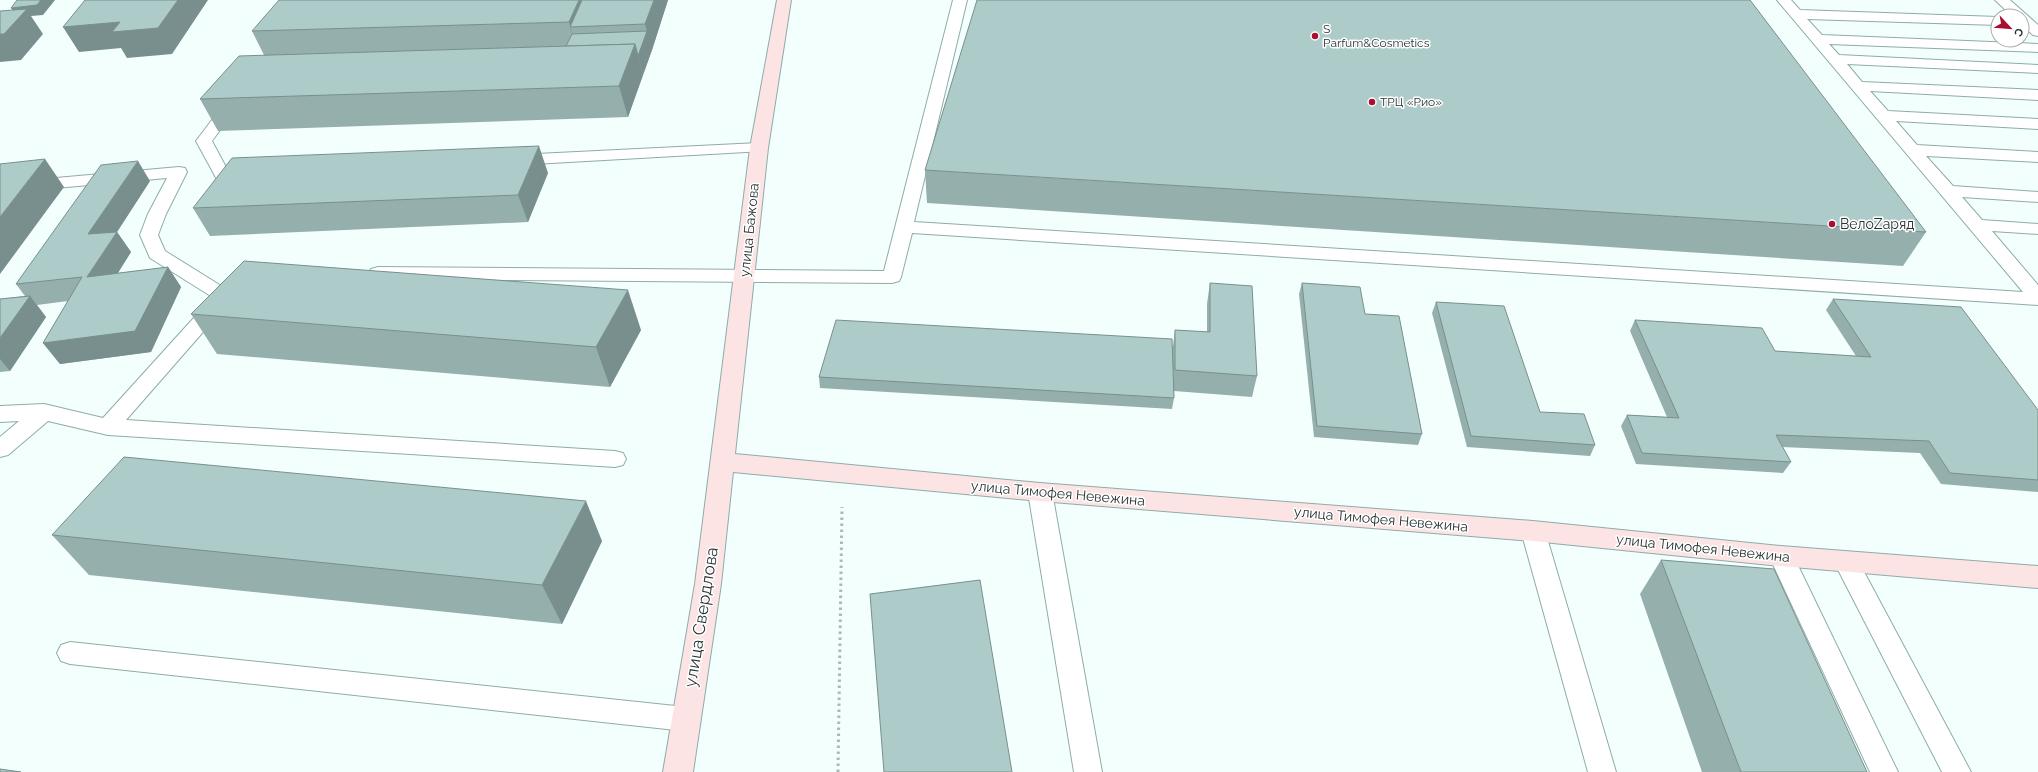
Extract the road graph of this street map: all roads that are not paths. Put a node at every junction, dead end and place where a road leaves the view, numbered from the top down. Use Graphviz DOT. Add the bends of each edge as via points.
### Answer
graph roads {
  1 [pos="784,0"];
  2 [pos="960,0"];
  3 [pos="1784,0"];
  4 [pos="2002,0"];
  5 [pos="2011,8"];
  6 [pos="1796,14"];
  7 [pos="1990,21"];
  8 [pos="2030,25"];
  9 [pos="2038,32"];
  10 [pos="1817,39"];
  11 [pos="2038,48"];
  12 [pos="1835,59"];
  13 [pos="2038,69"];
  14 [pos="1858,86"];
  15 [pos="241,91"];
  16 [pos="2038,95"];
  17 [pos="1884,116"];
  18 [pos="2038,124"];
  19 [pos="759,148"];
  20 [pos="1913,150"];
  21 [pos="2038,158"];
  22 [pos="498,160"];
  23 [pos="261,172"];
  24 [pos="0,188"];
  25 [pos="1947,191"];
  26 [pos="2038,197"];
  27 [pos="1976,225"];
  28 [pos="904,227"];
  29 [pos="2038,228"];
  30 [pos="363,273"];
  31 [pos="744,277"];
  32 [pos="244,288"];
  33 [pos="224,296"];
  34 [pos="2038,298"];
  35 [pos="44,412"];
  36 [pos="0,414"];
  37 [pos="108,427"];
  38 [pos="0,449"];
  39 [pos="615,459"];
  40 [pos="723,462"];
  41 [pos="1040,492"];
  42 [pos="1533,531"];
  43 [pos="1781,556"];
  44 [pos="1846,562"];
  45 [pos="2038,577"];
  46 [pos="70,653"];
  47 [pos="685,719"];
  48 [pos="678,772"];
  49 [pos="1088,772"];
  50 [pos="1602,772"];
  51 [pos="1884,772"];
  52 [pos="1957,772"];
  1 -- 19 [label="main road, улица Бажова"];
  2 -- 28 [label="lane"];
  3 -- 6 [label="lane"];
  4 -- 5 [label="lane"];
  6 -- 7 [label="lane"];
  6 -- 10 [label="lane"];
  8 -- 9 [label="lane"];
  10 -- 11 [label="lane"];
  10 -- 12 [label="lane"];
  12 -- 13 [label="lane"];
  12 -- 14 [label="lane"];
  14 -- 16 [label="lane"];
  14 -- 17 [label="lane"];
  15 -- 23 [label="lane" via="204,141 222,174"];
  17 -- 18 [label="lane"];
  17 -- 20 [label="lane"];
  19 -- 22 [label="lane"];
  19 -- 31 [label="main road, улица Бажова"];
  20 -- 21 [label="lane"];
  20 -- 25 [label="lane"];
  24 -- 33 [label="lane" via="179,172 149,235 157,254"];
  25 -- 26 [label="lane"];
  25 -- 27 [label="lane"];
  27 -- 29 [label="lane"];
  27 -- 34 [label="lane"];
  28 -- 31 [label="lane" via="892,277"];
  28 -- 34 [label="lane"];
  30 -- 31 [label="lane"];
  31 -- 40 [label="main road, улица Бажова"];
  32 -- 33 [label="lane"];
  33 -- 37 [label="lane"];
  35 -- 36 [label="lane"];
  35 -- 37 [label="lane"];
  35 -- 38 [label="lane"];
  37 -- 39 [label="lane"];
  40 -- 41 [label="main road, улица Тимофея Невежина"];
  40 -- 47 [label="main road, улица Свердлова" via="708,584"];
  41 -- 42 [label="main road, улица Тимофея Невежина"];
  41 -- 49 [label="lane"];
  42 -- 43 [label="main road, улица Тимофея Невежина"];
  42 -- 50 [label="lane"];
  43 -- 44 [label="main road, улица Тимофея Невежина"];
  43 -- 51 [label="lane"];
  44 -- 45 [label="main road, улица Тимофея Невежина"];
  44 -- 52 [label="lane"];
  46 -- 47 [label="lane"];
  47 -- 48 [label="main road, улица Свердлова"];
}
